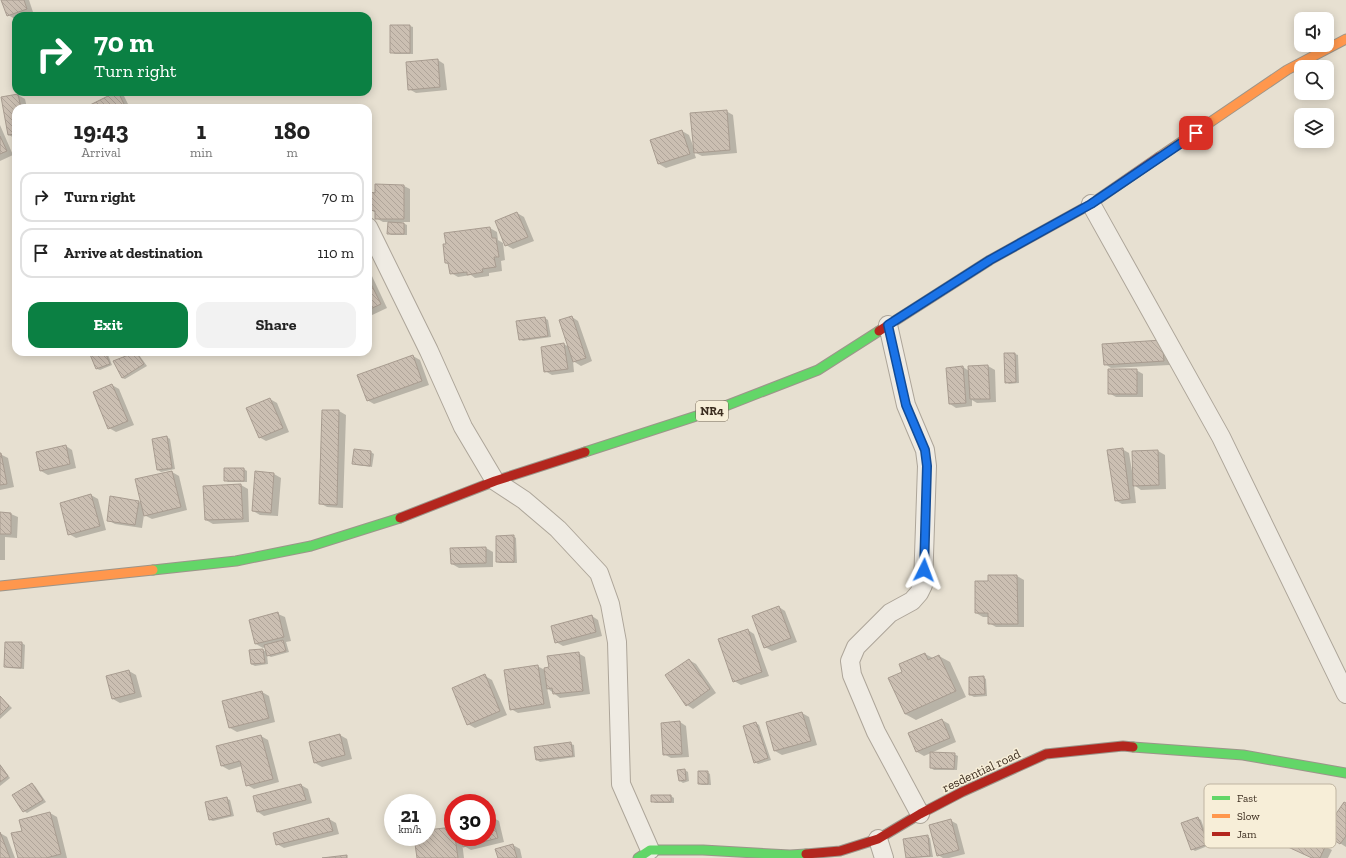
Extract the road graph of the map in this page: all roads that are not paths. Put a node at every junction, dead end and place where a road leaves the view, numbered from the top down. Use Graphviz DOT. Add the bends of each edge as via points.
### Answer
graph roads {
  1 [pos="1346,39"];
  2 [pos="1091,204"];
  3 [pos="372,235"];
  4 [pos="888,325"];
  5 [pos="495,481"];
  6 [pos="0,586"];
  7 [pos="1346,694"];
  8 [pos="1346,773"];
  9 [pos="920,814"];
  10 [pos="878,839"];
  11 [pos="644,854"];
  12 [pos="884,858"];
  1 -- 2 [label="main road, NR4" via="1288,70"];
  2 -- 4 [label="main road, NR4" via="990,260"];
  2 -- 7 [label="street" via="1221,437"];
  3 -- 5 [label="street" via="463,427"];
  4 -- 5 [label="main road, NR4" via="818,370 715,410"];
  4 -- 9 [label="street" via="906,405 925,450 927,466 923,585 912,601 890,613 856,647 850,661 852,675 876,732"];
  5 -- 6 [label="main road, NR4" via="400,518 311,546 236,560"];
  5 -- 11 [label="street" via="524,500 558,529 599,573 610,604 617,642 620,784"];
  8 -- 9 [label="main road, resdential road" via="1243,755 1123,746 1046,754"];
  9 -- 10 [label="main road, resdential road"];
  10 -- 11 [label="main road, resdential road" via="840,851 790,855 704,850"];
  10 -- 12 [label="street"];
}
